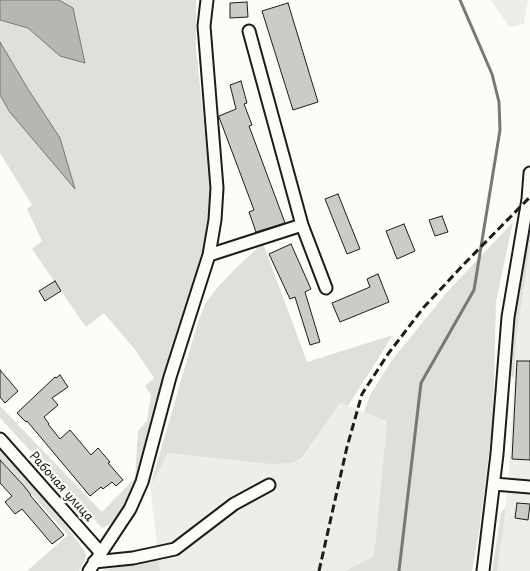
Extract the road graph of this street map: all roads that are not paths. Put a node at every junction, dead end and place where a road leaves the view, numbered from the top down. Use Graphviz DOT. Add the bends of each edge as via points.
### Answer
graph roads {
  1 [pos="207,0"];
  2 [pos="248,31"];
  3 [pos="530,173"];
  4 [pos="302,225"];
  5 [pos="209,255"];
  6 [pos="326,288"];
  7 [pos="0,439"];
  8 [pos="494,484"];
  9 [pos="269,485"];
  10 [pos="530,487"];
  11 [pos="95,562"];
  12 [pos="483,571"];
  1 -- 5 [label="street" via="204,26 217,188"];
  2 -- 4 [label="street"];
  3 -- 8 [label="street" via="508,317"];
  4 -- 5 [label="street"];
  4 -- 6 [label="street"];
  5 -- 11 [label="street" via="170,377 142,482 130,509"];
  7 -- 11 [label="street, Рабочая улица"];
  8 -- 10 [label="street"];
  8 -- 12 [label="street"];
  9 -- 11 [label="street" via="234,504 175,549"];
}
